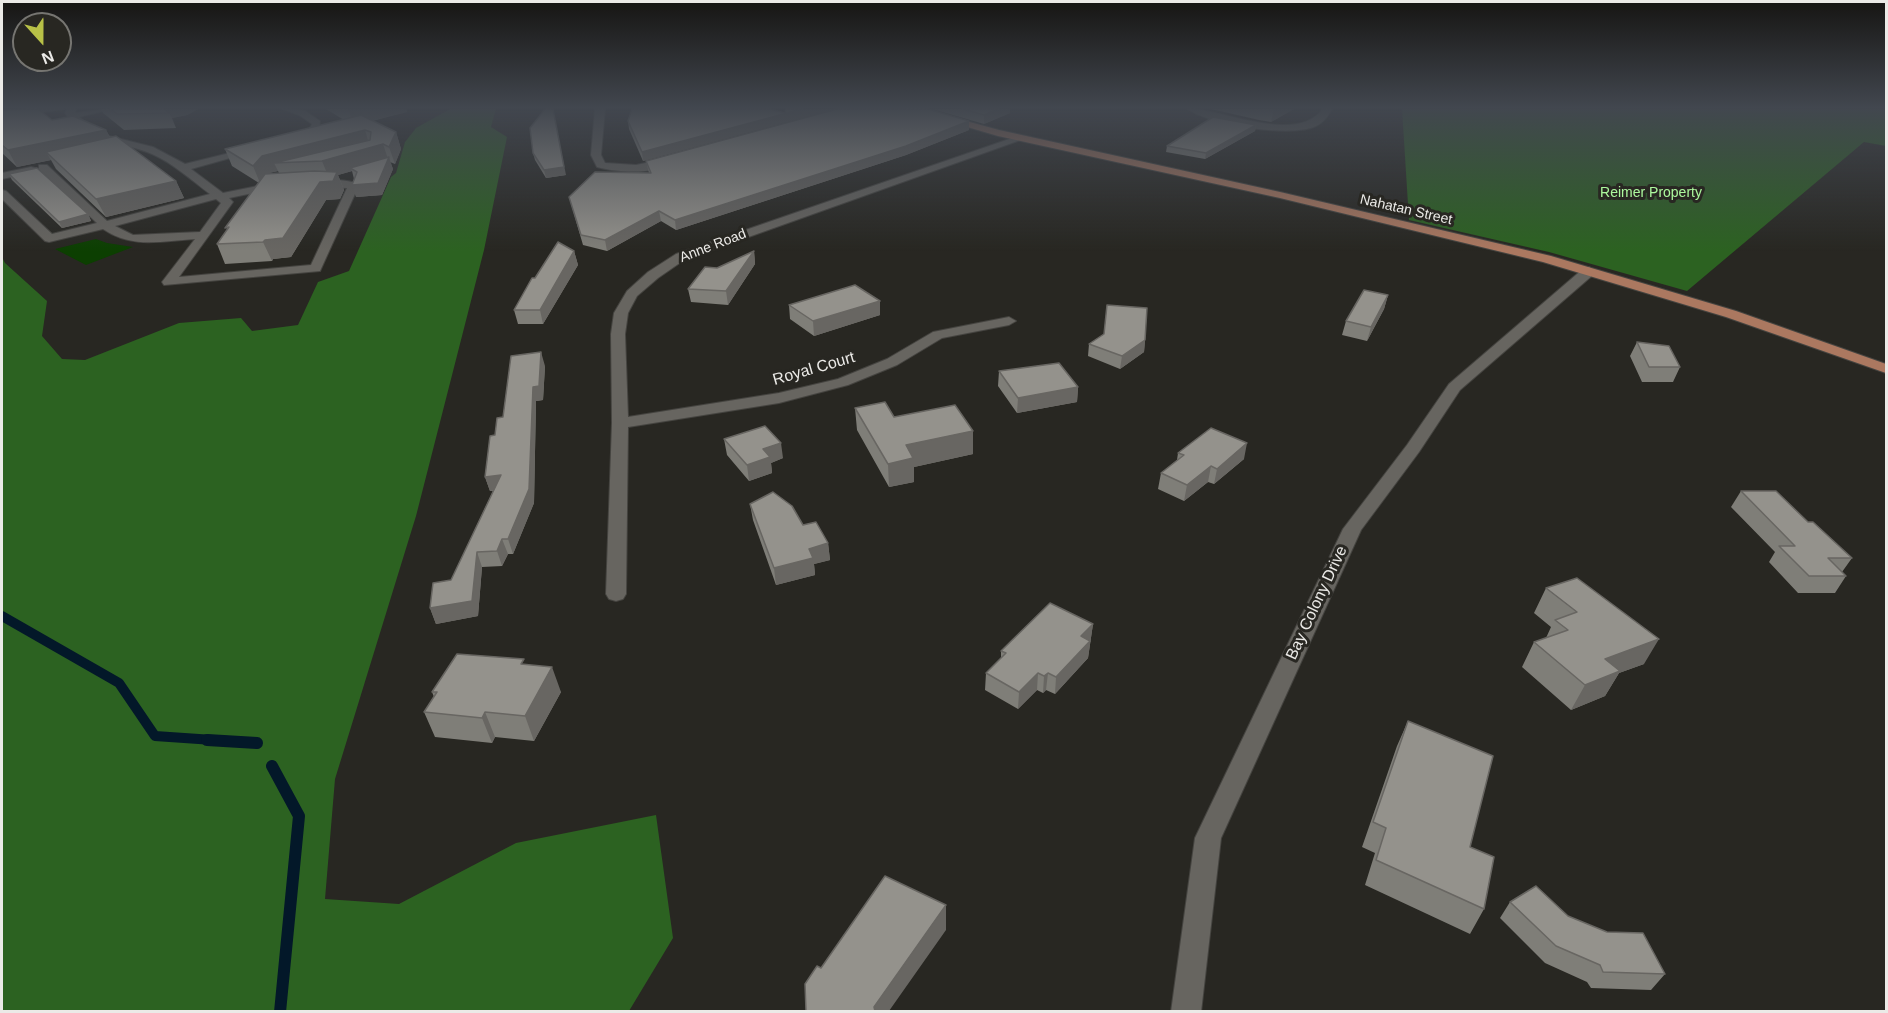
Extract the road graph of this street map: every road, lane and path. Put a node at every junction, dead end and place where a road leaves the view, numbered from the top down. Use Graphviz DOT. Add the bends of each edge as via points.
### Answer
graph roads {
  1 [pos="165,156"];
  2 [pos="229,156"];
  3 [pos="597,156"];
  4 [pos="969,156"];
  5 [pos="1103,156"];
  6 [pos="676,159"];
  7 [pos="183,168"];
  8 [pos="355,174"];
  9 [pos="2,176"];
  10 [pos="274,183"];
  11 [pos="321,183"];
  12 [pos="300,185"];
  13 [pos="2,193"];
  14 [pos="219,196"];
  15 [pos="105,225"];
  16 [pos="204,234"];
  17 [pos="1589,271"];
  18 [pos="1009,321"];
  19 [pos="1887,369"];
  20 [pos="620,423"];
  21 [pos="616,594"];
  22 [pos="1186,1011"];
  1 -- 7 [label="street"];
  2 -- 7 [label="street"];
  3 -- 6 [label="street" via="601,165 615,168 637,168"];
  4 -- 20 [label="street, Anne Road" via="680,257 653,275 632,294 621,313"];
  5 -- 17 [label="main road, Nahatan Street"];
  7 -- 14 [label="street"];
  8 -- 11 [label="street"];
  9 -- 15 [label="street" via="49,166"];
  10 -- 14 [label="street"];
  11 -- 12 [label="street"];
  11 -- 16 [label="street" via="354,185 316,268 169,282"];
  13 -- 15 [label="street" via="50,238"];
  14 -- 15 [label="street"];
  14 -- 16 [label="street" via="227,202"];
  15 -- 16 [label="street" via="132,238"];
  17 -- 19 [label="main road, Nahatan Street" via="1731,314"];
  17 -- 22 [label="street, Bay Colony Drive" via="1454,387 1352,529 1208,838"];
  18 -- 20 [label="street, Royal Court" via="938,336 892,362 843,382 780,399"];
  20 -- 21 [label="street, Anne Road"];
}
